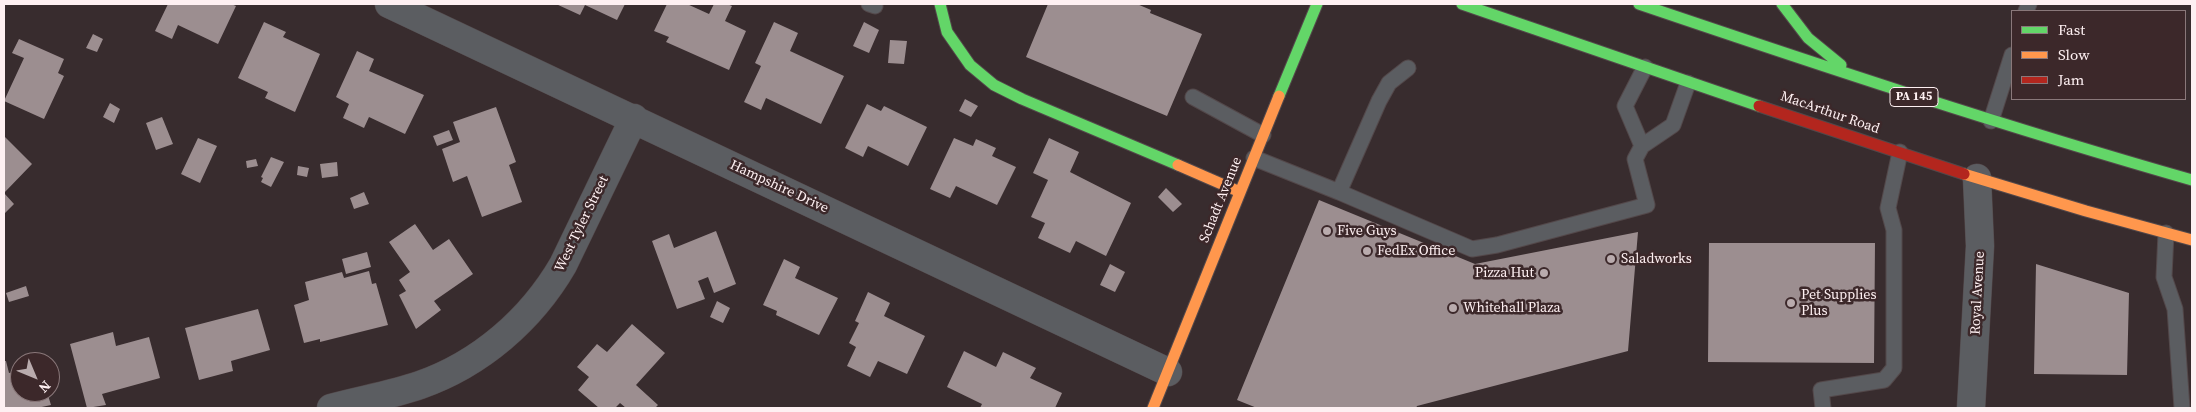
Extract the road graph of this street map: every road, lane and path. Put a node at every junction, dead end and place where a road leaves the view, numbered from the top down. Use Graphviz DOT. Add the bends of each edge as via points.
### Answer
graph roads {
  1 [pos="389,4"];
  2 [pos="940,4"];
  3 [pos="1317,4"];
  4 [pos="1462,4"];
  5 [pos="1639,4"];
  6 [pos="1782,4"];
  7 [pos="2011,58"];
  8 [pos="1645,67"];
  9 [pos="1408,68"];
  10 [pos="1863,80"];
  11 [pos="1688,82"];
  12 [pos="1193,97"];
  13 [pos="634,118"];
  14 [pos="1991,121"];
  15 [pos="1263,135"];
  16 [pos="1642,146"];
  17 [pos="1900,152"];
  18 [pos="1254,158"];
  19 [pos="1978,178"];
  20 [pos="2192,180"];
  21 [pos="1240,192"];
  22 [pos="1340,192"];
  23 [pos="2166,233"];
  24 [pos="2192,240"];
  25 [pos="1168,372"];
  26 [pos="331,408"];
  27 [pos="1153,408"];
  28 [pos="1823,408"];
  29 [pos="1971,408"];
  30 [pos="2182,408"];
  1 -- 13 [label="street, Hampshire Drive"];
  2 -- 21 [label="main road" via="947,32 970,65 994,85"];
  3 -- 15 [label="main road, Schadt Avenue"];
  4 -- 8 [label="main road, MacArthur Road"];
  5 -- 10 [label="main road, PA 145"];
  6 -- 10 [label="main road" via="1799,30"];
  7 -- 14 [label="lane"];
  8 -- 11 [label="main road, MacArthur Road"];
  8 -- 16 [label="lane" via="1625,106"];
  9 -- 22 [label="lane" via="1389,83 1379,101"];
  10 -- 14 [label="main road, PA 145"];
  11 -- 16 [label="lane" via="1674,125"];
  11 -- 17 [label="main road, MacArthur Road"];
  12 -- 15 [label="lane"];
  13 -- 25 [label="street, Hampshire Drive"];
  13 -- 26 [label="street, West Tyler Street" via="564,265 526,316 492,347 453,371 419,385"];
  14 -- 20 [label="main road, PA 145"];
  15 -- 18 [label="main road, Schadt Avenue"];
  16 -- 22 [label="lane" via="1635,159 1647,205 1472,249"];
  17 -- 19 [label="main road, MacArthur Road"];
  17 -- 28 [label="lane" via="1888,208 1894,230 1894,368 1884,380 1821,390"];
  18 -- 21 [label="main road, Schadt Avenue"];
  18 -- 22 [label="lane"];
  19 -- 23 [label="main road, MacArthur Road"];
  19 -- 29 [label="street, Royal Avenue" via="1980,246"];
  21 -- 25 [label="main road, Schadt Avenue"];
  23 -- 24 [label="main road, MacArthur Road"];
  23 -- 30 [label="lane" via="2164,277 2175,309"];
  25 -- 27 [label="main road, Schadt Avenue"];
}
